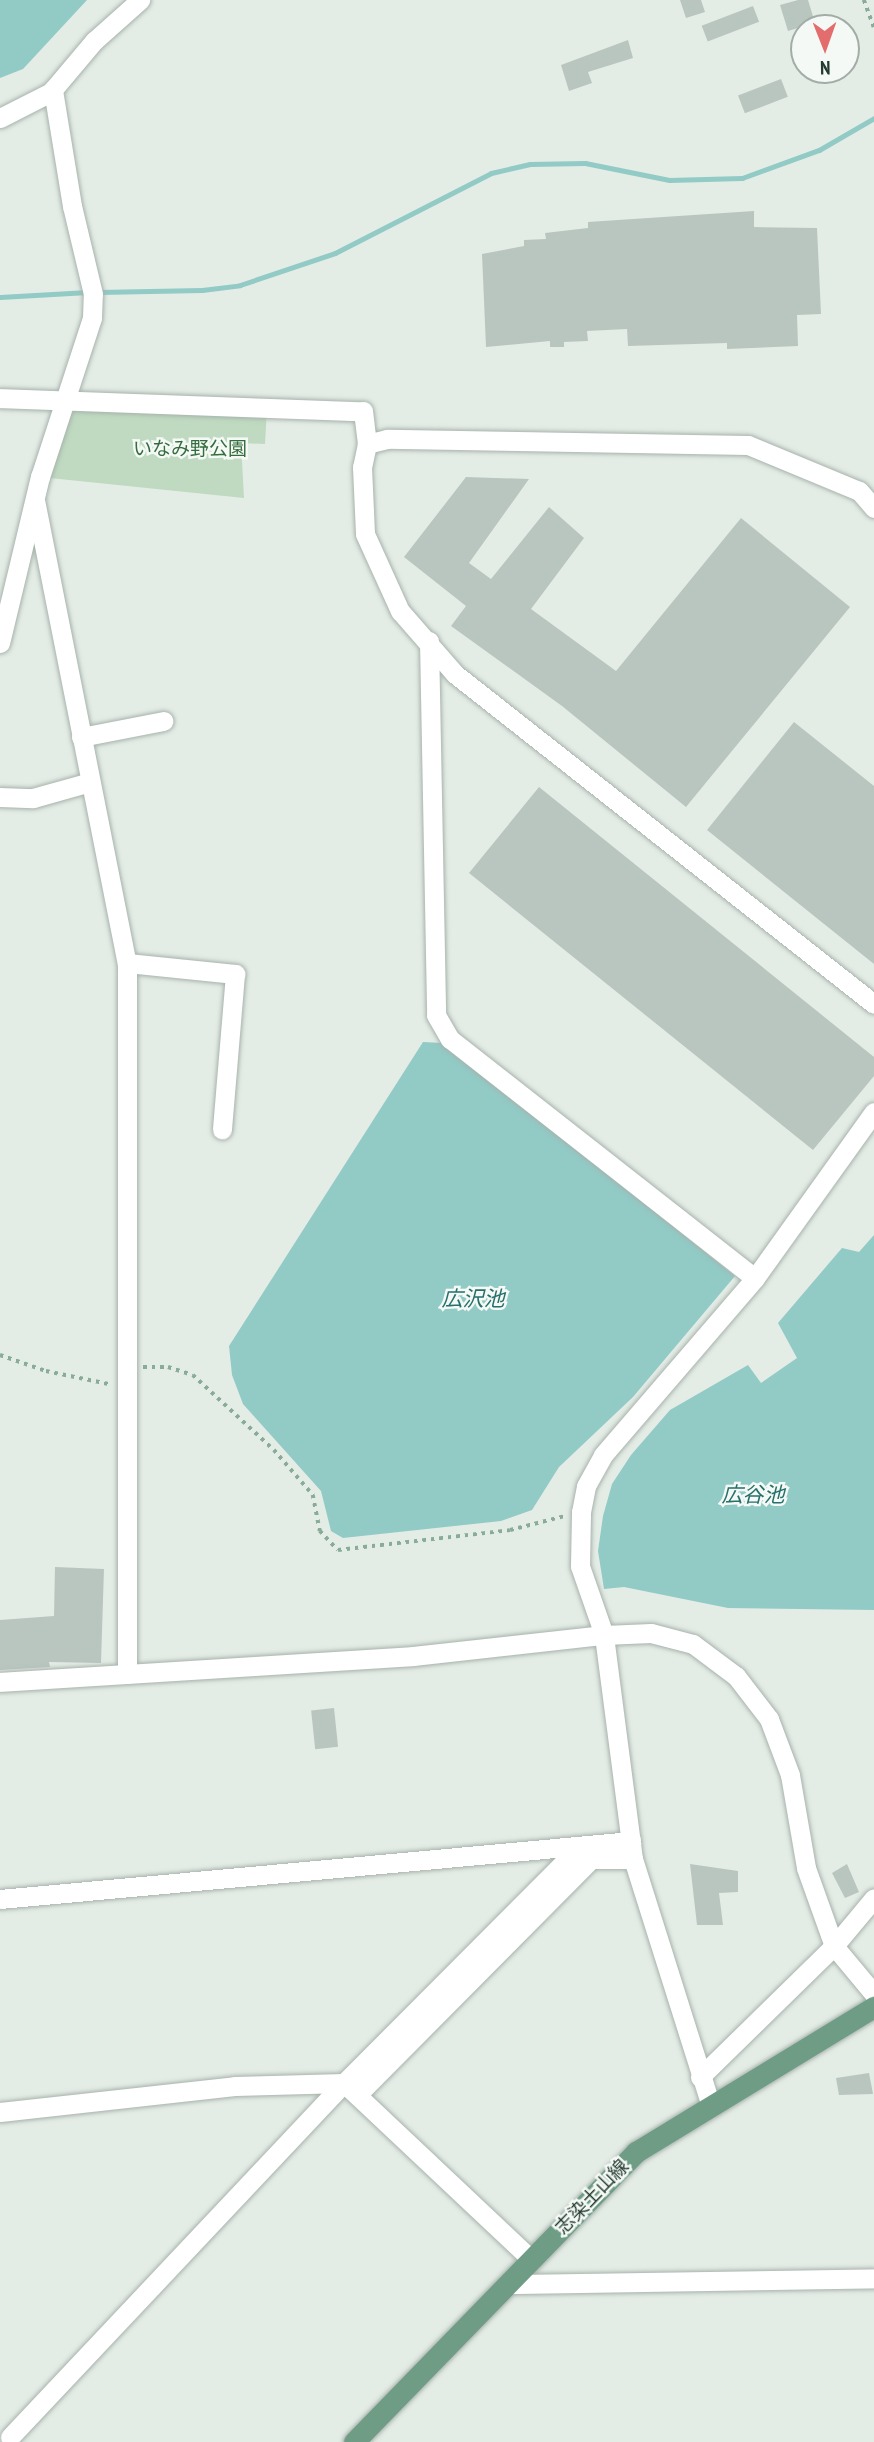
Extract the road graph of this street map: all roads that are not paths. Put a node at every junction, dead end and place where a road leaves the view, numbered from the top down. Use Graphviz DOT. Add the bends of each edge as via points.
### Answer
graph roads {
  1 [pos="139,0"];
  2 [pos="53,90"];
  3 [pos="0,118"];
  4 [pos="0,398"];
  5 [pos="66,401"];
  6 [pos="367,444"];
  7 [pos="35,499"];
  8 [pos="874,508"];
  9 [pos="429,641"];
  10 [pos="0,643"];
  11 [pos="163,721"];
  12 [pos="81,737"];
  13 [pos="90,782"];
  14 [pos="0,797"];
  15 [pos="127,963"];
  16 [pos="874,1004"];
  17 [pos="874,1112"];
  18 [pos="222,1129"];
  19 [pos="755,1278"];
  20 [pos="604,1634"];
  21 [pos="127,1674"];
  22 [pos="0,1682"];
  23 [pos="580,1846"];
  24 [pos="632,1850"];
  25 [pos="874,1898"];
  26 [pos="0,1899"];
  27 [pos="834,1946"];
  28 [pos="874,1994"];
  29 [pos="874,2007"];
  30 [pos="700,2077"];
  31 [pos="350,2089"];
  32 [pos="710,2103"];
  33 [pos="0,2112"];
  34 [pos="532,2260"];
  35 [pos="874,2278"];
  36 [pos="510,2284"];
  37 [pos="8,2436"];
  38 [pos="354,2442"];
  1 -- 2 [label="street" via="93,41"];
  2 -- 3 [label="street"];
  2 -- 5 [label="street" via="93,294 92,318"];
  4 -- 5 [label="street"];
  5 -- 6 [label="street" via="363,411"];
  5 -- 7 [label="street"];
  6 -- 8 [label="street" via="387,439 748,445 859,491"];
  6 -- 9 [label="street" via="362,467 365,534 400,611"];
  7 -- 10 [label="street"];
  7 -- 12 [label="street"];
  9 -- 16 [label="street" via="455,674 489,703"];
  9 -- 19 [label="street" via="436,1015 450,1039"];
  11 -- 12 [label="street"];
  12 -- 13 [label="street"];
  13 -- 14 [label="street" via="33,799"];
  13 -- 15 [label="street"];
  15 -- 18 [label="street" via="235,974"];
  15 -- 21 [label="street"];
  17 -- 19 [label="street"];
  19 -- 20 [label="street" via="603,1455 586,1486 580,1566"];
  20 -- 21 [label="street" via="413,1656"];
  20 -- 24 [label="street"];
  20 -- 27 [label="street" via="651,1633 692,1644 736,1676 769,1719 790,1775 806,1868"];
  21 -- 22 [label="street"];
  23 -- 24 [label="street"];
  23 -- 26 [label="street"];
  23 -- 31 [label="street"];
  24 -- 30 [label="street"];
  24 -- 31 [label="street" via="591,1859"];
  25 -- 27 [label="street"];
  27 -- 28 [label="street"];
  27 -- 30 [label="street"];
  29 -- 32 [label="main road, 志染土山線"];
  30 -- 32 [label="street"];
  31 -- 33 [label="street" via="235,2086"];
  31 -- 34 [label="street"];
  31 -- 37 [label="street"];
  32 -- 34 [label="main road, 志染土山線" via="636,2152"];
  34 -- 36 [label="main road, 志染土山線"];
  35 -- 36 [label="street"];
  36 -- 38 [label="main road, 志染土山線"];
}
